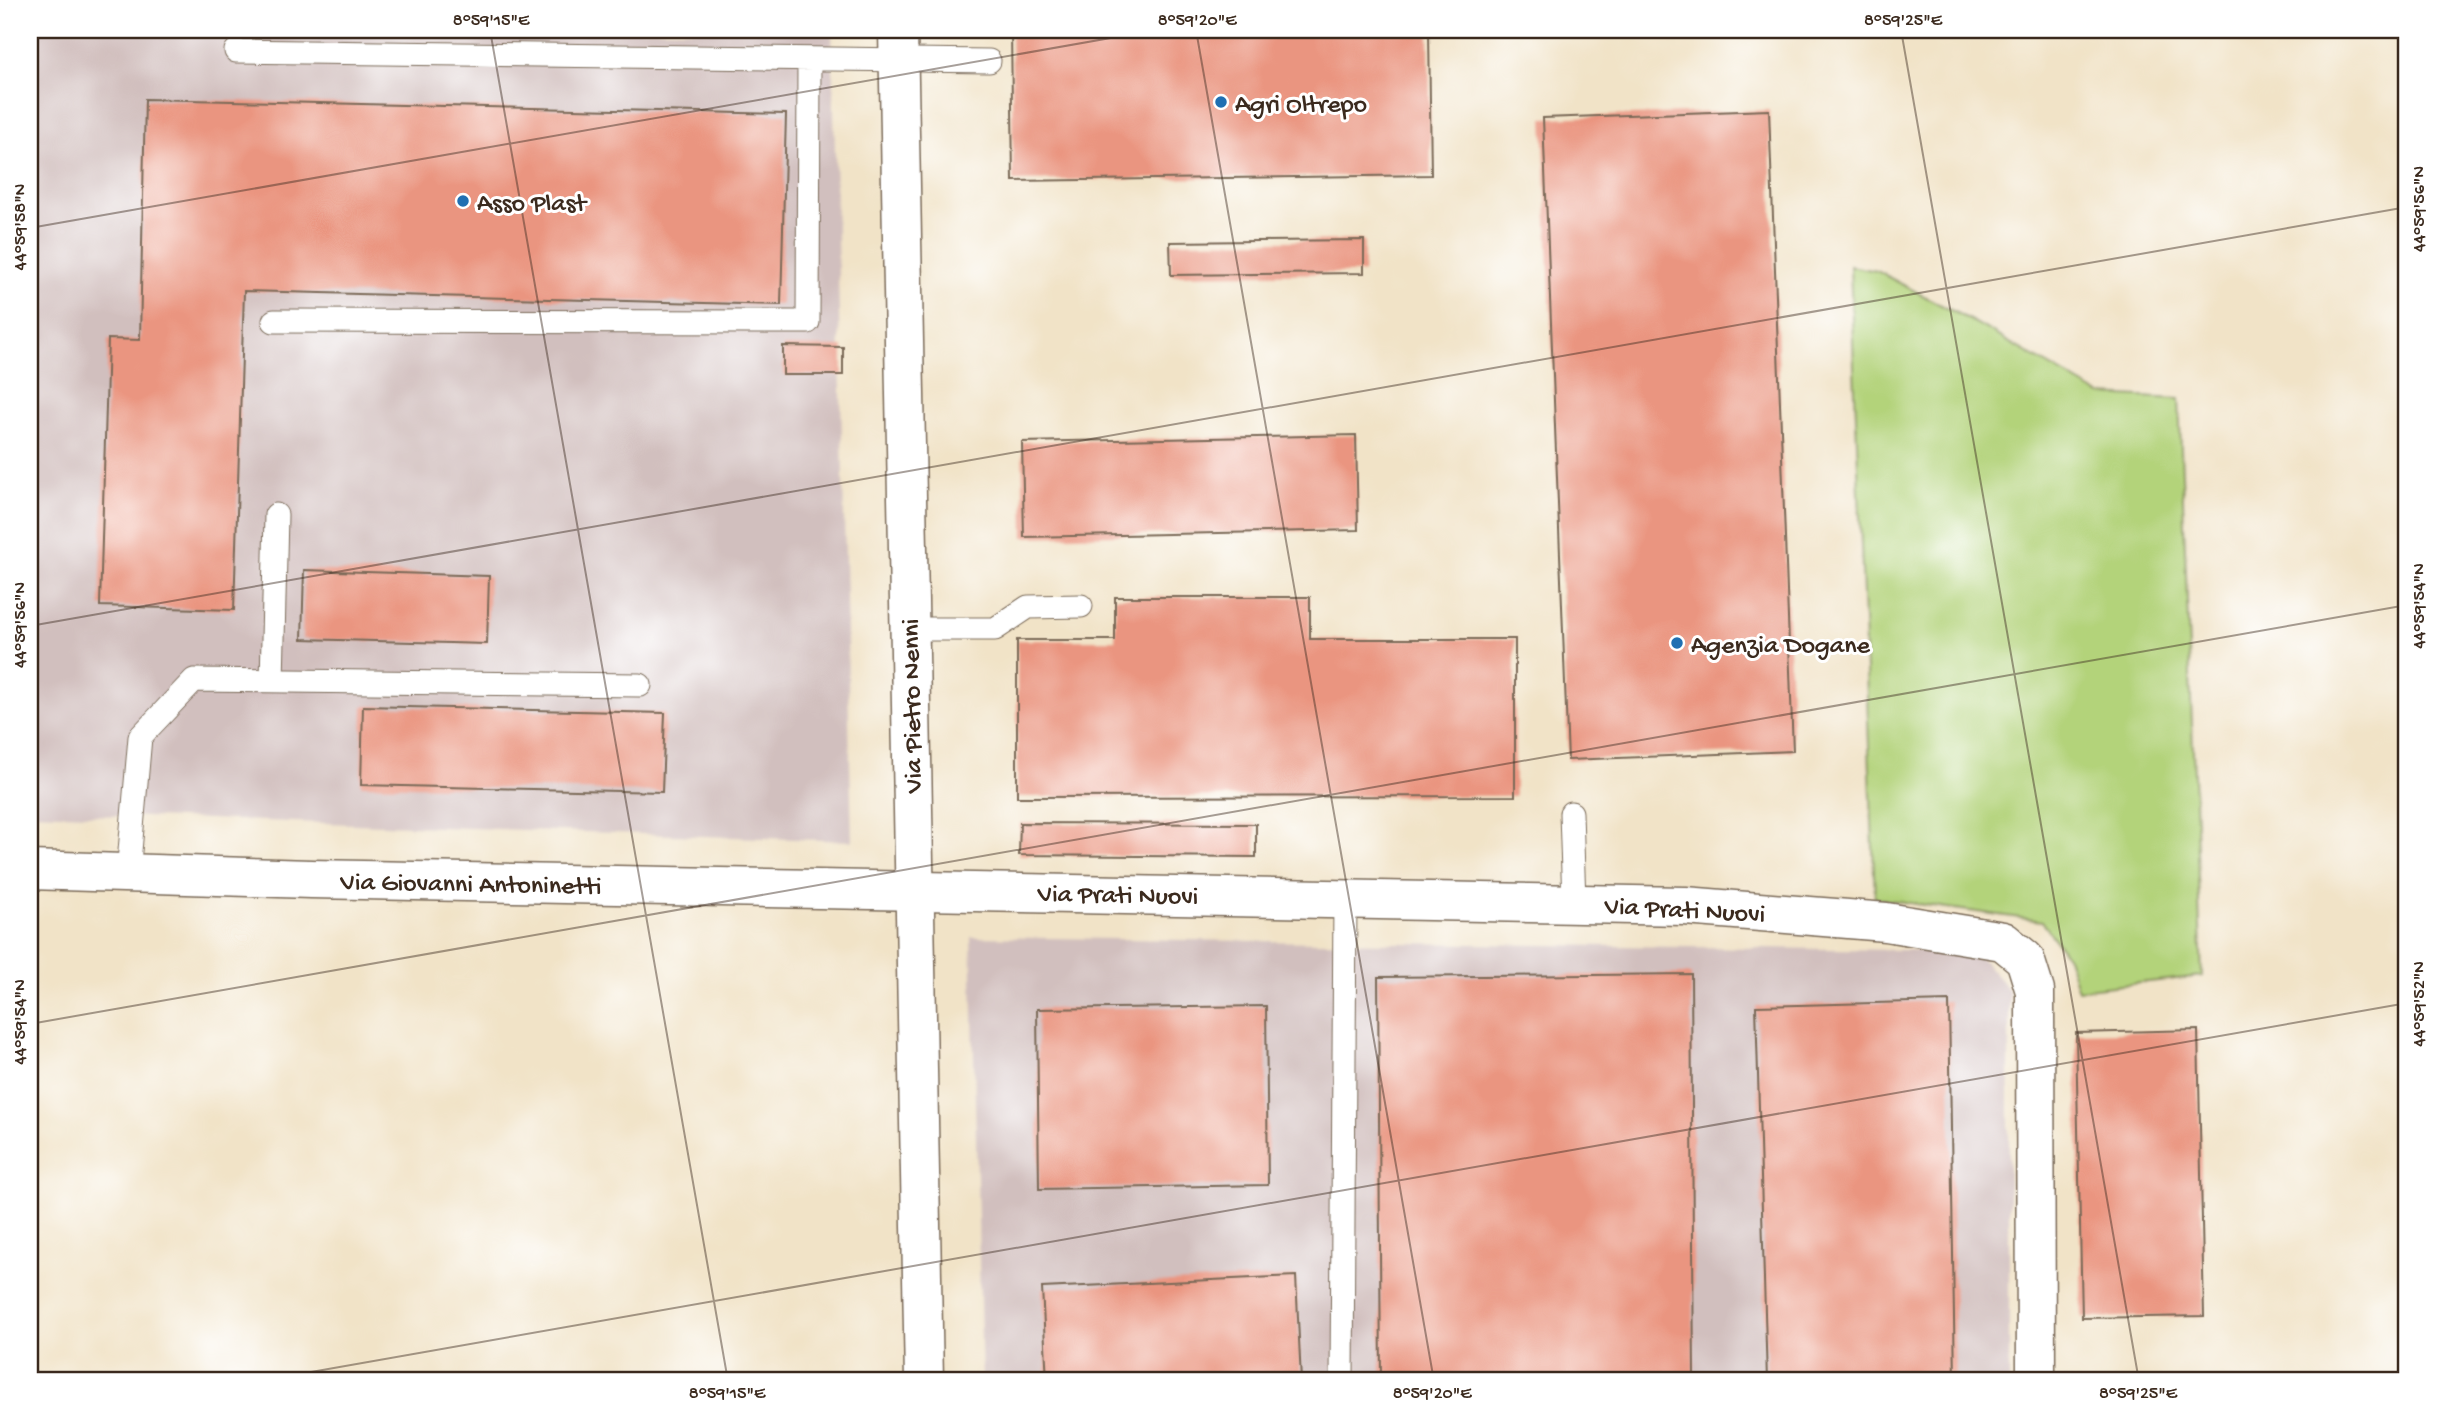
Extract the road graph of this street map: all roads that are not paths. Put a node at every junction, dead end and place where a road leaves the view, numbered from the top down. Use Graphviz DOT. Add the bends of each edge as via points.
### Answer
graph roads {
  1 [pos="899,46"];
  2 [pos="236,51"];
  3 [pos="809,60"];
  4 [pos="989,61"];
  5 [pos="274,321"];
  6 [pos="276,515"];
  7 [pos="1081,606"];
  8 [pos="908,629"];
  9 [pos="272,681"];
  10 [pos="640,685"];
  11 [pos="1571,813"];
  12 [pos="30,870"];
  13 [pos="128,874"];
  14 [pos="912,890"];
  15 [pos="1345,897"];
  16 [pos="1574,902"];
  17 [pos="923,1381"];
  18 [pos="1342,1381"];
  19 [pos="2036,1381"];
  1 -- 3 [label="lane"];
  1 -- 4 [label="lane"];
  1 -- 8 [label="street, Via Pietro Nenni"];
  2 -- 3 [label="lane"];
  3 -- 5 [label="lane" via="808,322"];
  6 -- 9 [label="lane"];
  7 -- 8 [label="lane" via="1028,607 995,629"];
  8 -- 14 [label="street, Via Pietro Nenni"];
  9 -- 10 [label="lane"];
  9 -- 13 [label="lane" via="194,680 140,737"];
  11 -- 16 [label="lane"];
  12 -- 13 [label="street, Via Giovanni Antoninetti"];
  13 -- 14 [label="street, Via Giovanni Antoninetti"];
  14 -- 15 [label="street, Via Prati Nuovi"];
  14 -- 17 [label="street, Via Pietro Nenni"];
  15 -- 16 [label="street, Via Prati Nuovi"];
  15 -- 18 [label="lane"];
  16 -- 19 [label="street, Via Prati Nuovi" via="1886,922 2003,941 2025,959 2035,991"];
}
